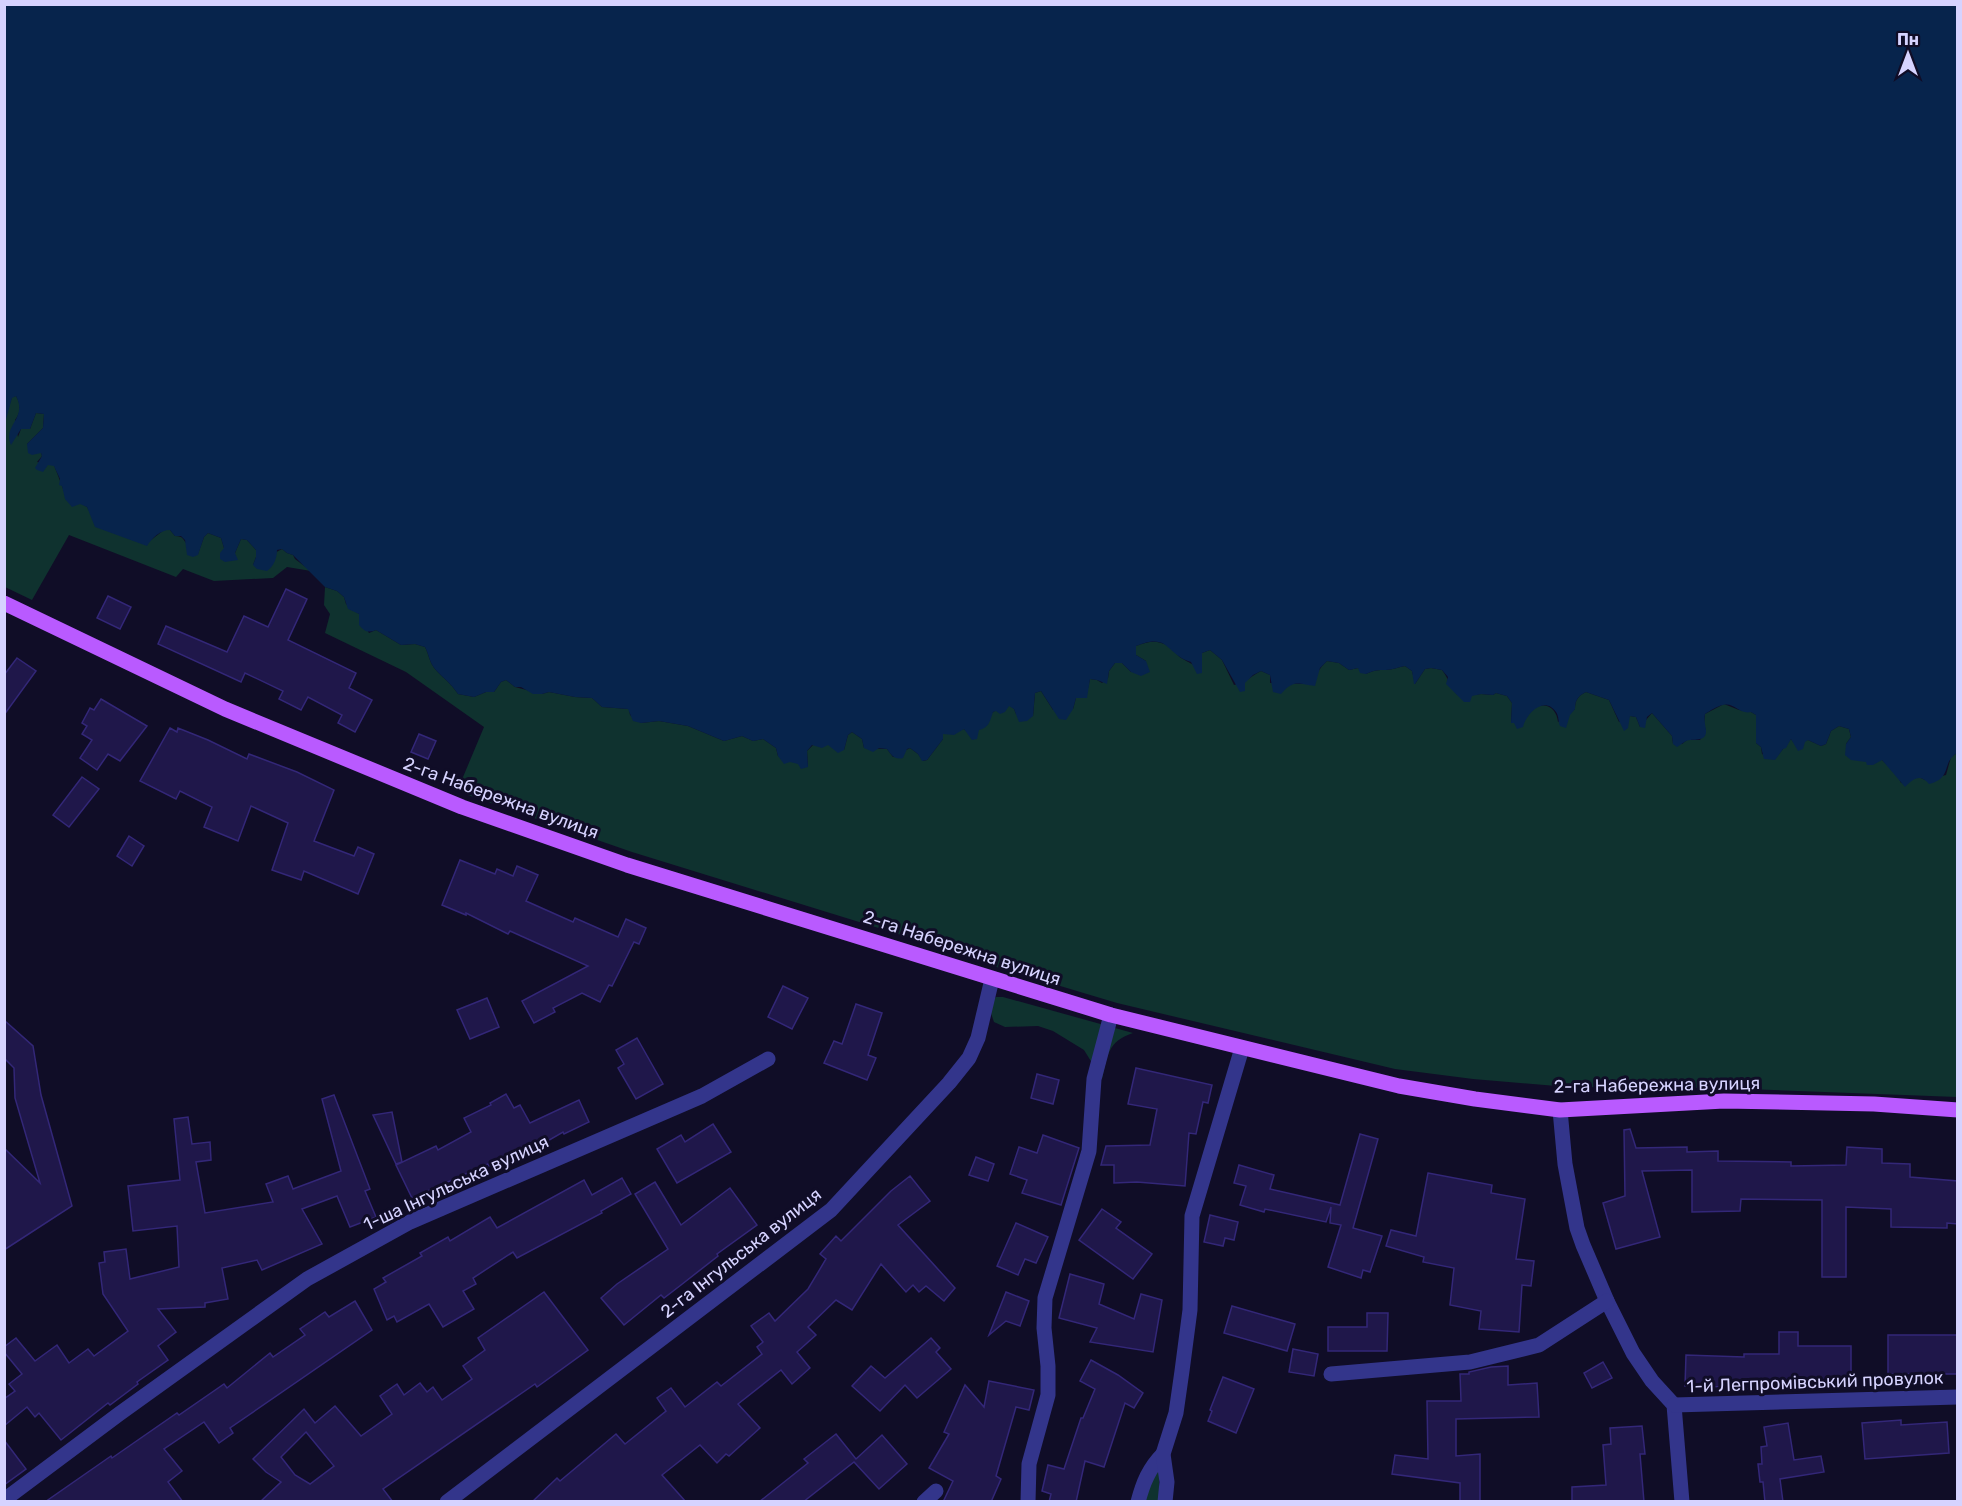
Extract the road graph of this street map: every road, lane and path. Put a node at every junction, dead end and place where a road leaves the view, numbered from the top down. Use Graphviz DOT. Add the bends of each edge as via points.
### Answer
graph roads {
  1 [pos="4,603"];
  2 [pos="992,979"];
  3 [pos="1111,1015"];
  4 [pos="1242,1048"];
  5 [pos="768,1059"];
  6 [pos="1560,1110"];
  7 [pos="1958,1110"];
  8 [pos="1607,1301"];
  9 [pos="1331,1374"];
  10 [pos="1958,1397"];
  11 [pos="1674,1405"];
  12 [pos="1163,1454"];
  13 [pos="936,1491"];
  14 [pos="4,1500"];
  15 [pos="447,1502"];
  16 [pos="924,1502"];
  17 [pos="1028,1502"];
  18 [pos="1138,1502"];
  19 [pos="1165,1502"];
  20 [pos="1682,1502"];
  1 -- 2 [label="main road, 2-га Набережна вулиця" via="225,709 462,807 627,864"];
  2 -- 3 [label="main road, 2-га Набережна вулиця"];
  2 -- 15 [label="street, 2-га Інгульська вулиця" via="978,1038 969,1058 831,1210"];
  3 -- 4 [label="main road, 2-га Набережна вулиця"];
  3 -- 17 [label="street" via="1094,1079 1089,1151 1045,1298 1048,1395 1029,1464"];
  4 -- 6 [label="main road, 2-га Набережна вулиця" via="1399,1086"];
  4 -- 12 [label="street" via="1192,1216 1190,1310 1176,1413"];
  5 -- 14 [label="street, 1-ша Інгульська вулиця" via="702,1096 410,1222 307,1279"];
  6 -- 7 [label="main road, 2-га Набережна вулиця" via="1724,1101"];
  6 -- 8 [label="street" via="1577,1228"];
  8 -- 9 [label="street" via="1539,1345 1470,1362"];
  8 -- 11 [label="street" via="1652,1381"];
  10 -- 11 [label="street, 1-й Легпромівський провулок"];
  11 -- 20 [label="street"];
  12 -- 18 [label="street" via="1144,1480"];
  12 -- 19 [label="street"];
  13 -- 16 [label="street"];
}
